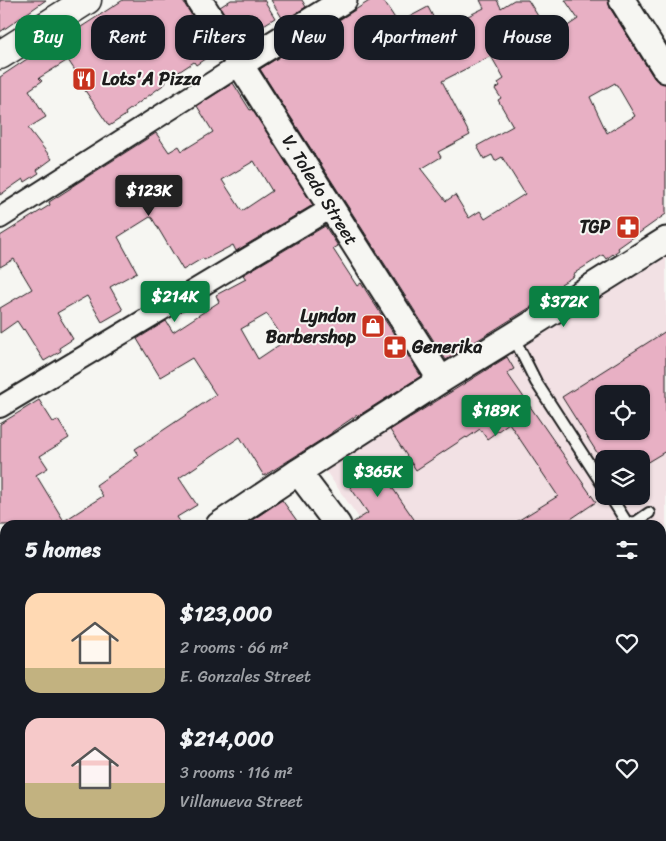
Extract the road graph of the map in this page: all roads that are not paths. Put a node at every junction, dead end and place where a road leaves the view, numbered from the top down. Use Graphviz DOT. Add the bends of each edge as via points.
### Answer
graph roads {
  1 [pos="87,0"];
  2 [pos="200,0"];
  3 [pos="344,0"];
  4 [pos="622,0"];
  5 [pos="0,55"];
  6 [pos="241,64"];
  7 [pos="666,70"];
  8 [pos="331,208"];
  9 [pos="0,218"];
  10 [pos="666,240"];
  11 [pos="513,336"];
  12 [pos="441,380"];
  13 [pos="0,407"];
  14 [pos="298,472"];
  15 [pos="595,473"];
  16 [pos="615,505"];
  17 [pos="649,513"];
  18 [pos="226,520"];
  19 [pos="334,520"];
  20 [pos="624,520"];
  21 [pos="639,520"];
  1 -- 5 [label="main road"];
  2 -- 6 [label="street, V. Toledo Street"];
  3 -- 6 [label="street"];
  4 -- 7 [label="street"];
  6 -- 8 [label="street, V. Toledo Street"];
  6 -- 9 [label="street"];
  8 -- 12 [label="street, V. Toledo Street"];
  8 -- 13 [label="street"];
  10 -- 11 [label="street"];
  11 -- 12 [label="street"];
  11 -- 15 [label="lane" via="536,382"];
  12 -- 14 [label="street"];
  14 -- 18 [label="street"];
  14 -- 19 [label="street"];
  16 -- 20 [label="lane"];
  17 -- 21 [label="lane"];
}
